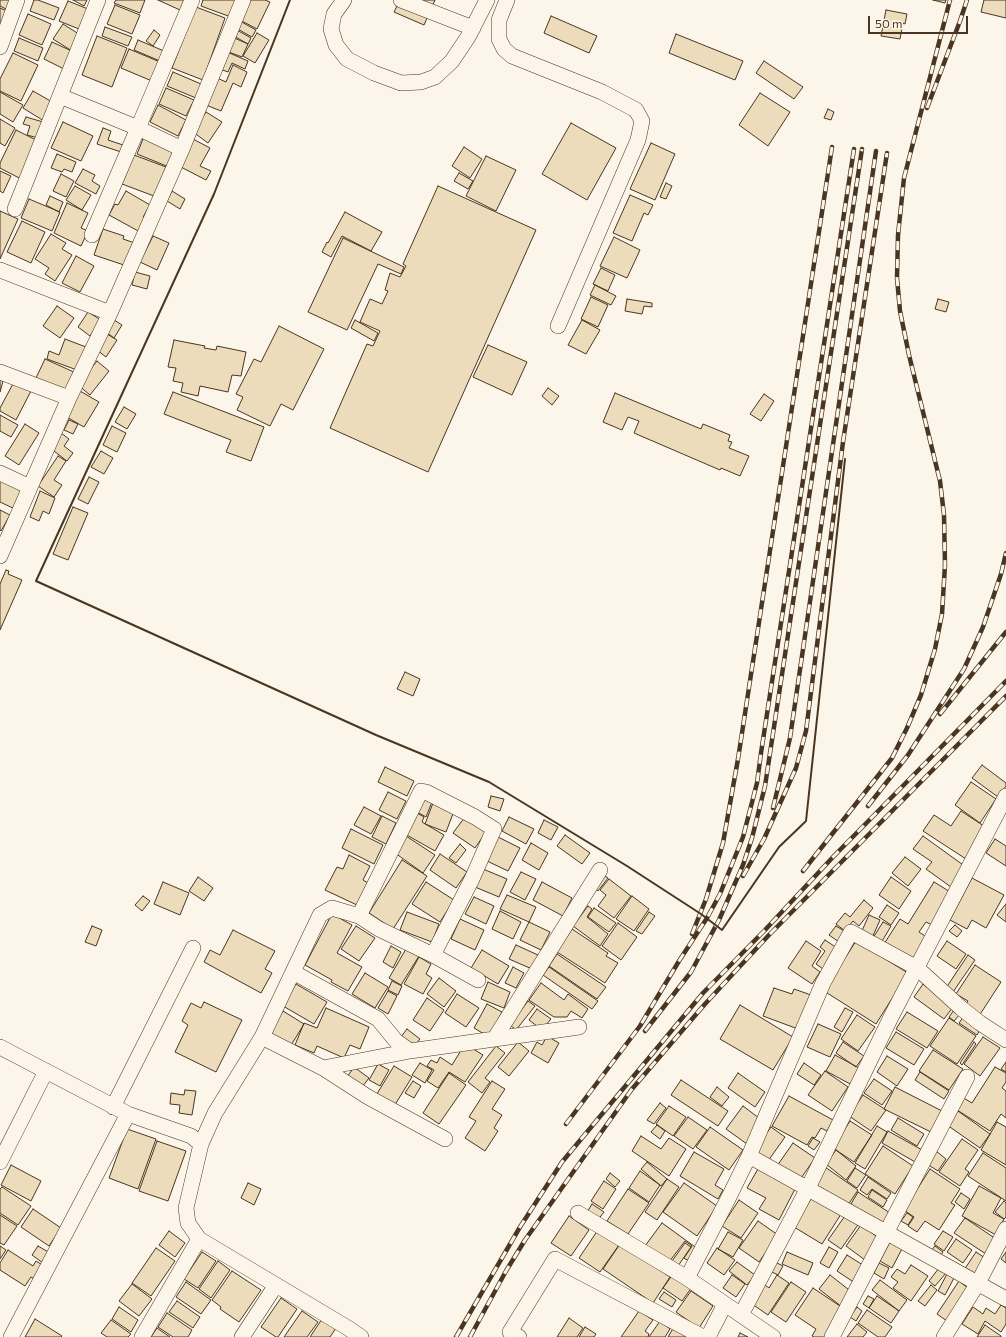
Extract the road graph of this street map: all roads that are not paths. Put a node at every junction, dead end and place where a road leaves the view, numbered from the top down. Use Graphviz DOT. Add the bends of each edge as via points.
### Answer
graph roads {
  1 [pos="17,0"];
  2 [pos="98,0"];
  3 [pos="192,0"];
  4 [pos="243,0"];
  5 [pos="344,0"];
  6 [pos="401,0"];
  7 [pos="487,0"];
  8 [pos="507,0"];
  9 [pos="473,28"];
  10 [pos="0,47"];
  11 [pos="60,96"];
  12 [pos="138,128"];
  13 [pos="182,149"];
  14 [pos="15,209"];
  15 [pos="92,236"];
  16 [pos="0,270"];
  17 [pos="110,313"];
  18 [pos="558,326"];
  19 [pos="0,372"];
  20 [pos="69,398"];
  21 [pos="0,473"];
  22 [pos="30,487"];
  23 [pos="0,556"];
  24 [pos="1006,796"];
  25 [pos="600,870"];
  26 [pos="359,916"];
  27 [pos="193,948"];
  28 [pos="433,955"];
  29 [pos="917,968"];
  30 [pos="293,972"];
  31 [pos="478,980"];
  32 [pos="578,1027"];
  33 [pos="262,1037"];
  34 [pos="496,1038"];
  35 [pos="1006,1040"];
  36 [pos="0,1047"];
  37 [pos="410,1052"];
  38 [pos="323,1068"];
  39 [pos="46,1071"];
  40 [pos="967,1077"];
  41 [pos="113,1106"];
  42 [pos="128,1114"];
  43 [pos="445,1139"];
  44 [pos="201,1144"];
  45 [pos="749,1156"];
  46 [pos="0,1162"];
  47 [pos="808,1188"];
  48 [pos="578,1213"];
  49 [pos="1006,1229"];
  50 [pos="887,1233"];
  51 [pos="199,1239"];
  52 [pos="687,1278"];
  53 [pos="978,1283"];
  54 [pos="276,1285"];
  55 [pos="1006,1299"];
  56 [pos="725,1304"];
  57 [pos="741,1315"];
  58 [pos="345,1332"];
  59 [pos="12,1337"];
  60 [pos="142,1337"];
  61 [pos="242,1337"];
  62 [pos="361,1337"];
  63 [pos="519,1337"];
  64 [pos="703,1337"];
  65 [pos="708,1337"];
  66 [pos="773,1337"];
  67 [pos="832,1337"];
  68 [pos="944,1337"];
  1 -- 10 [label="street"];
  2 -- 11 [label="street"];
  3 -- 12 [label="street"];
  4 -- 13 [label="street"];
  5 -- 9 [label="street" via="334,14 331,29 336,45 347,60 401,83 421,82 435,77 452,61"];
  6 -- 9 [label="street"];
  7 -- 9 [label="street"];
  8 -- 18 [label="street" via="499,20 499,39 504,49 512,56 602,92 636,110 642,121 638,140"];
  11 -- 12 [label="street"];
  11 -- 14 [label="street"];
  12 -- 13 [label="street"];
  12 -- 15 [label="street"];
  13 -- 17 [label="street"];
  16 -- 17 [label="street"];
  17 -- 20 [label="street"];
  19 -- 20 [label="street"];
  20 -- 22 [label="street"];
  21 -- 22 [label="street"];
  22 -- 23 [label="street"];
  24 -- 29 [label="street"];
  25 -- 34 [label="street"];
  26 -- 28 [label="street"];
  26 -- 28 [label="street" via="421,792 426,792 475,817 494,829"];
  26 -- 30 [label="street" via="332,908 320,915"];
  27 -- 41 [label="street"];
  28 -- 31 [label="street"];
  29 -- 35 [label="street" via="961,1008"];
  29 -- 45 [label="street" via="851,932 823,983"];
  29 -- 47 [label="street"];
  30 -- 33 [label="street"];
  30 -- 37 [label="street" via="378,1019 396,1042"];
  32 -- 34 [label="street"];
  33 -- 38 [label="street"];
  33 -- 44 [label="street" via="215,1113"];
  34 -- 37 [label="street"];
  36 -- 39 [label="street"];
  37 -- 38 [label="street"];
  38 -- 43 [label="street"];
  39 -- 41 [label="street"];
  39 -- 46 [label="street"];
  40 -- 50 [label="street"];
  41 -- 42 [label="street"];
  42 -- 44 [label="street" via="191,1136"];
  42 -- 59 [label="street"];
  44 -- 51 [label="street" via="186,1208 188,1223"];
  45 -- 47 [label="street"];
  45 -- 52 [label="street"];
  47 -- 50 [label="street"];
  47 -- 57 [label="street"];
  48 -- 52 [label="street"];
  49 -- 53 [label="street"];
  50 -- 53 [label="street"];
  50 -- 67 [label="street"];
  51 -- 54 [label="street"];
  51 -- 60 [label="street"];
  52 -- 56 [label="street"];
  53 -- 55 [label="street"];
  53 -- 68 [label="street"];
  54 -- 58 [label="street"];
  54 -- 61 [label="street"];
  56 -- 57 [label="street"];
  56 -- 65 [label="street"];
  57 -- 66 [label="street"];
  58 -- 62 [label="street"];
  63 -- 64 [label="street" via="510,1332 555,1258"];
}
